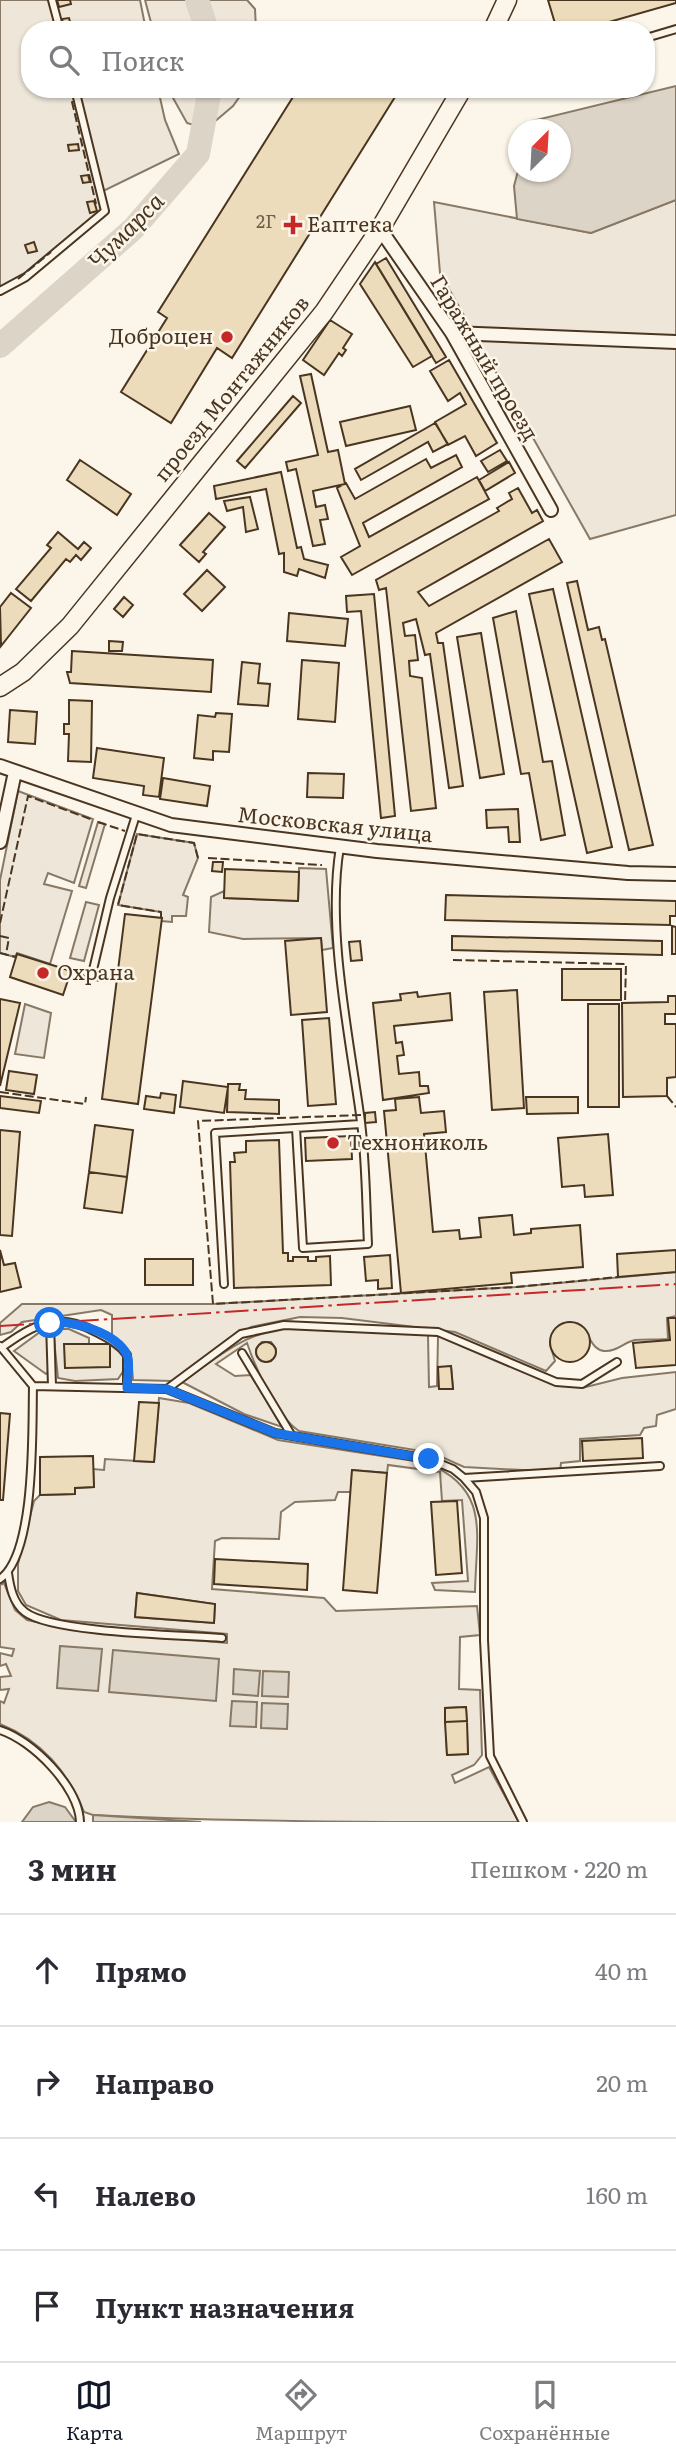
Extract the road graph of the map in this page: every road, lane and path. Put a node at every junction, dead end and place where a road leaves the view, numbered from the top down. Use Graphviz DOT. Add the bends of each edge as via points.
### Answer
graph roads {
  1 [pos="52,0"];
  2 [pos="507,0"];
  3 [pos="58,21"];
  4 [pos="497,21"];
  5 [pos="676,29"];
  6 [pos="655,35"];
  7 [pos="77,98"];
  8 [pos="456,98"];
  9 [pos="380,229"];
  10 [pos="0,291"];
  11 [pos="452,332"];
  12 [pos="676,342"];
  13 [pos="551,510"];
  14 [pos="0,687"];
  15 [pos="0,766"];
  16 [pos="15,772"];
  17 [pos="136,815"];
  18 [pos="0,842"];
  19 [pos="340,847"];
  20 [pos="676,874"];
  21 [pos="92,974"];
  22 [pos="361,1124"];
  23 [pos="296,1128"];
  24 [pos="224,1284"];
  25 [pos="50,1323"];
  26 [pos="1,1347"];
  27 [pos="242,1353"];
  28 [pos="617,1362"];
  29 [pos="33,1386"];
  30 [pos="52,1386"];
  31 [pos="127,1388"];
  32 [pos="167,1389"];
  33 [pos="292,1436"];
  34 [pos="660,1466"];
  35 [pos="464,1478"];
  36 [pos="8,1573"];
  37 [pos="0,1579"];
  38 [pos="222,1638"];
  39 [pos="0,1730"];
  40 [pos="80,1822"];
  41 [pos="523,1822"];
  1 -- 3 [label="lane"];
  2 -- 4 [label="main road"];
  5 -- 6 [label="lane"];
  7 -- 10 [label="lane" via="105,211 26,277"];
  8 -- 9 [label="main road, проезд Монтажников"];
  9 -- 11 [label="street, Гаражный проезд"];
  9 -- 14 [label="main road, проезд Монтажников" via="324,312 70,626 23,672"];
  11 -- 12 [label="street"];
  11 -- 13 [label="street, Гаражный проезд"];
  15 -- 16 [label="street, Московская улица"];
  16 -- 17 [label="street, Московская улица"];
  16 -- 18 [label="street"];
  17 -- 19 [label="street, Московская улица" via="172,825"];
  17 -- 21 [label="lane"];
  19 -- 20 [label="street, Московская улица"];
  19 -- 22 [label="lane" via="335,877 344,1008"];
  22 -- 23 [label="lane"];
  22 -- 23 [label="lane" via="368,1244 303,1248"];
  23 -- 24 [label="lane" via="215,1133"];
  25 -- 26 [label="lane" via="31,1327"];
  25 -- 30 [label="lane"];
  25 -- 31 [label="lane" via="79,1322 121,1348 128,1362"];
  26 -- 29 [label="lane"];
  27 -- 33 [label="lane"];
  28 -- 32 [label="lane" via="582,1384 556,1382 438,1332 284,1325 242,1334"];
  29 -- 30 [label="lane"];
  29 -- 36 [label="lane" via="25,1524"];
  30 -- 31 [label="lane"];
  31 -- 32 [label="lane"];
  32 -- 33 [label="lane"];
  33 -- 35 [label="lane" via="429,1459"];
  34 -- 35 [label="lane"];
  35 -- 41 [label="lane" via="476,1492 484,1518 490,1756"];
  36 -- 37 [label="lane"];
  36 -- 38 [label="lane" via="17,1604 36,1618 66,1625"];
  39 -- 40 [label="lane" via="37,1751 53,1768"];
}
